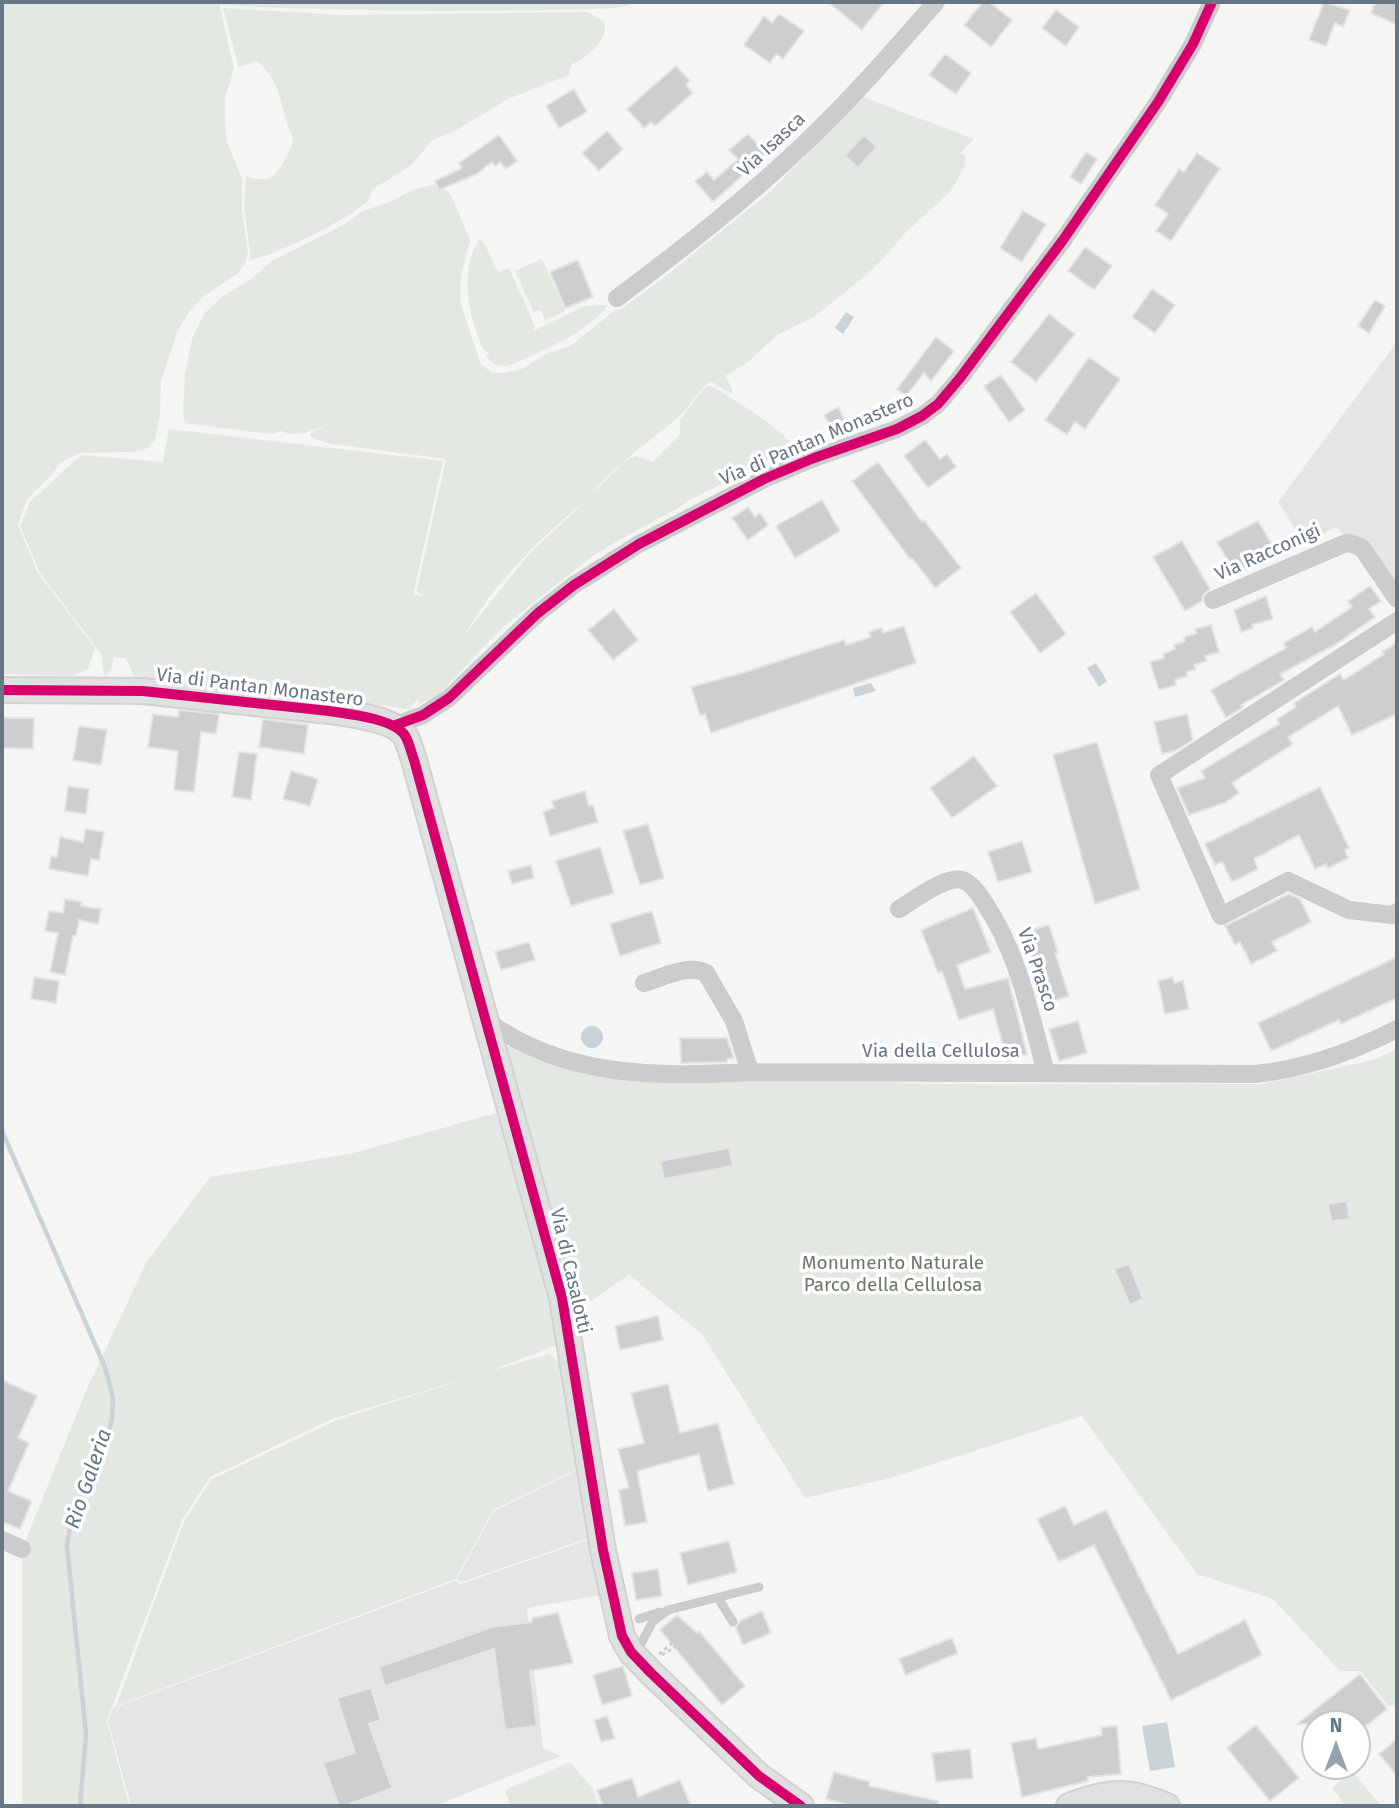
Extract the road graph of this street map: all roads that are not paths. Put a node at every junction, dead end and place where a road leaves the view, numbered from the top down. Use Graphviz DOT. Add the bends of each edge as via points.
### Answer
graph roads {
  1 [pos="936,2"];
  2 [pos="1212,2"];
  3 [pos="617,298"];
  4 [pos="1397,599"];
  5 [pos="1213,600"];
  6 [pos="1397,621"];
  7 [pos="2,690"];
  8 [pos="393,726"];
  9 [pos="899,909"];
  10 [pos="1397,912"];
  11 [pos="644,983"];
  12 [pos="487,1021"];
  13 [pos="1397,1029"];
  14 [pos="750,1072"];
  15 [pos="1046,1073"];
  16 [pos="2,1540"];
  17 [pos="22,1549"];
  18 [pos="759,1587"];
  19 [pos="719,1598"];
  20 [pos="668,1610"];
  21 [pos="639,1619"];
  22 [pos="733,1622"];
  23 [pos="648,1658"];
  24 [pos="801,1806"];
  25 [pos="1069,1806"];
  26 [pos="1167,1806"];
  1 -- 3 [label="street, Via Isasca" via="804,145 731,210"];
  2 -- 8 [label="street, Via di Pantan Monastero" via="1158,102 1063,240 938,404 903,427 764,479 639,544 544,607 441,705"];
  4 -- 5 [label="street, Via Racconigi" via="1362,548 1346,543"];
  6 -- 10 [label="street" via="1159,775 1221,916 1288,881 1349,910"];
  7 -- 8 [label="street, Via di Pantan Monastero" via="149,691 329,711"];
  8 -- 12 [label="street, Via di Casalotti" via="404,735 414,760"];
  9 -- 15 [label="street, Via Prasco" via="948,881 962,880 971,886 1013,956"];
  11 -- 14 [label="street" via="695,970 706,973 734,1021"];
  12 -- 14 [label="street, Via della Cellulosa" via="524,1044 589,1067 652,1075"];
  12 -- 23 [label="street, Via di Casalotti" via="562,1298 620,1629 626,1644"];
  13 -- 15 [label="street, Via della Cellulosa" via="1343,1054 1278,1071"];
  14 -- 15 [label="street, Via della Cellulosa"];
  16 -- 17 [label="street"];
  18 -- 19 [label="lane"];
  19 -- 20 [label="lane"];
  19 -- 22 [label="lane"];
  20 -- 21 [label="lane"];
  20 -- 23 [label="lane" via="653,1622"];
  23 -- 24 [label="street, Via di Casalotti" via="759,1776"];
  25 -- 26 [label="street" via="1120,1793"];
}
